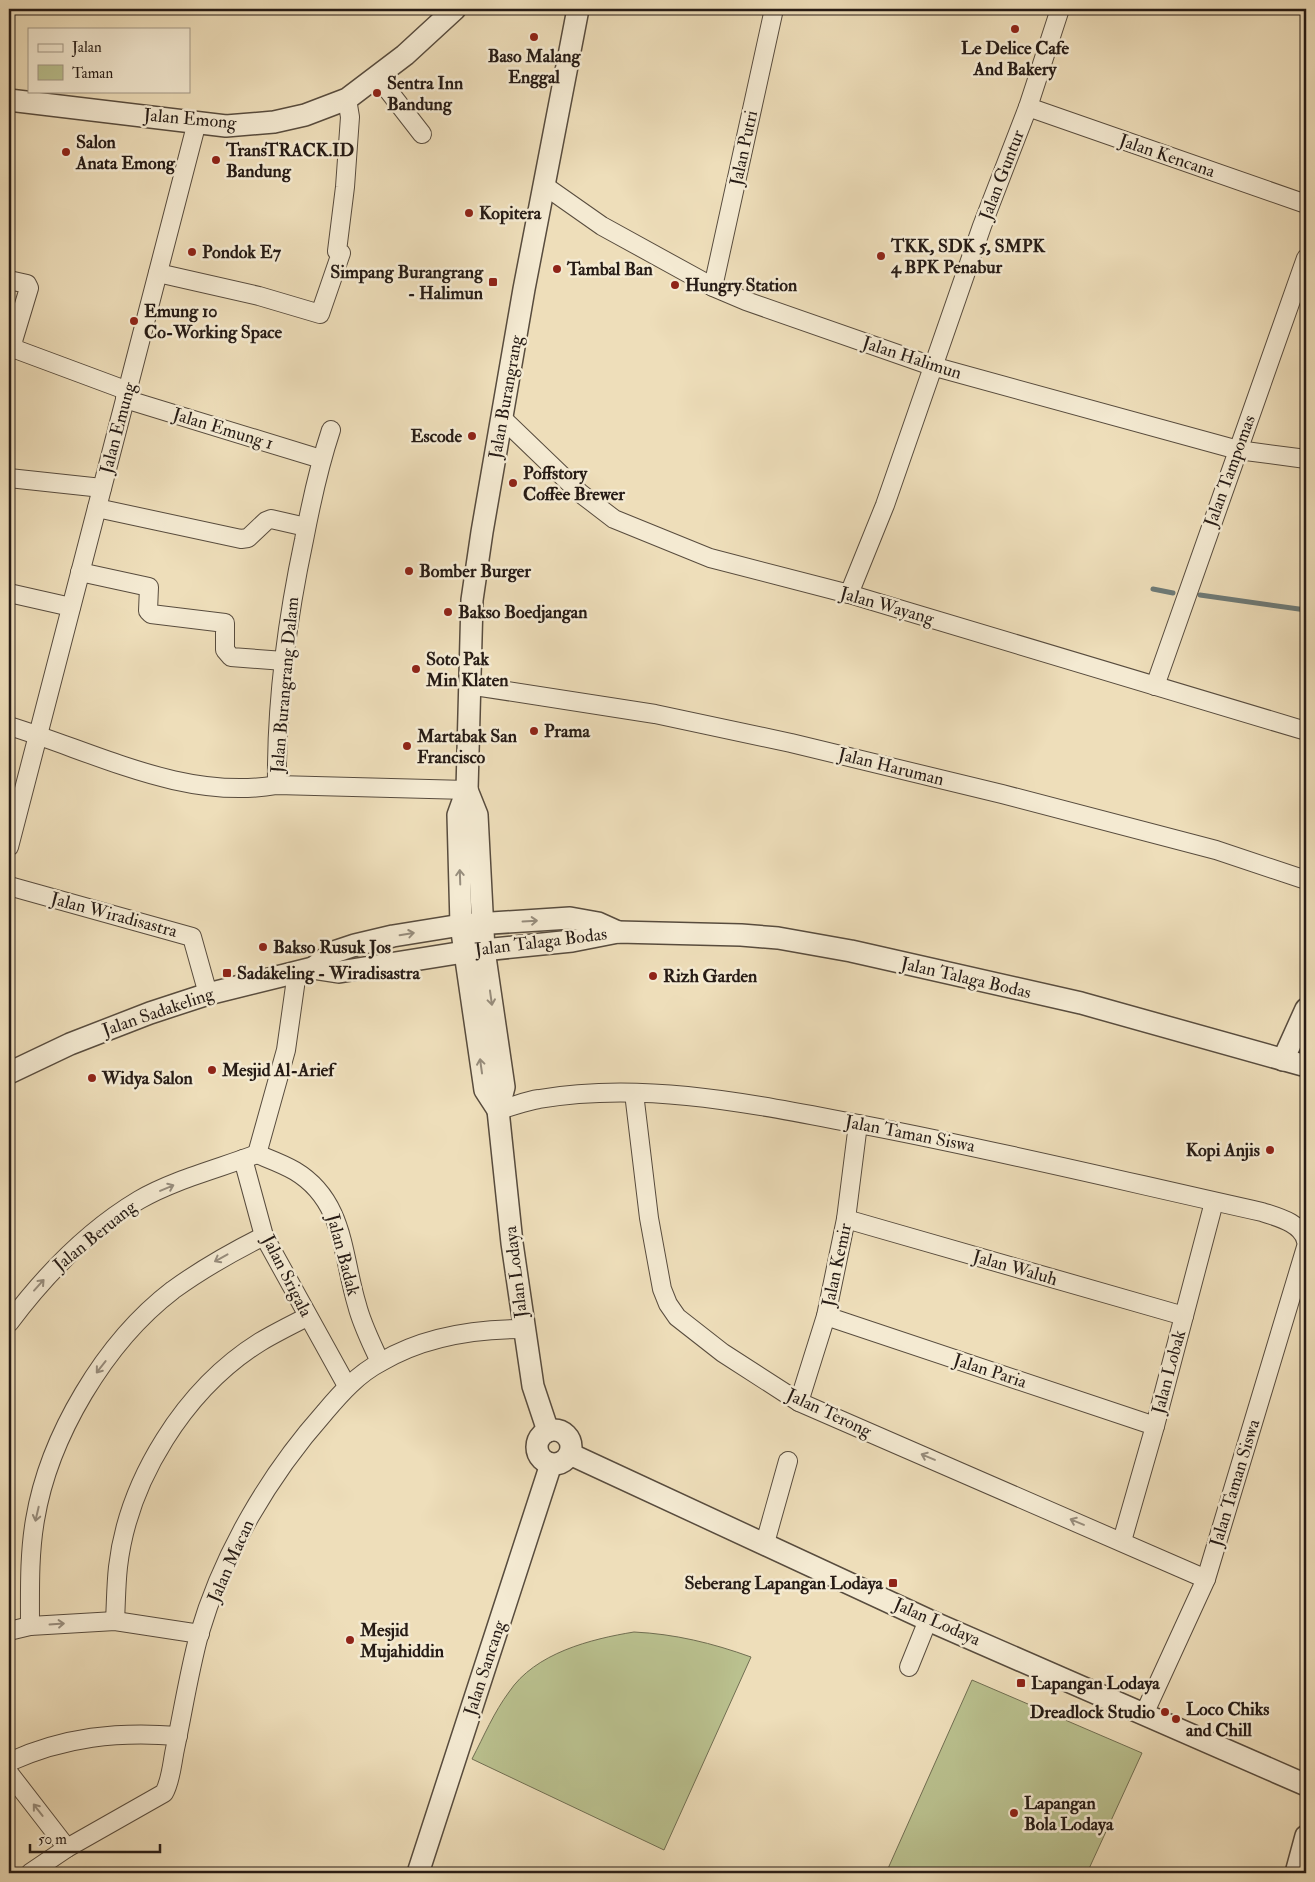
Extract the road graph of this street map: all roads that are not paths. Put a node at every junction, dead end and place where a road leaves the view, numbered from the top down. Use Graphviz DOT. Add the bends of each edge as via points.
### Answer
graph roads {
  1 [pos="455,9"];
  2 [pos="578,9"];
  3 [pos="774,9"];
  4 [pos="1060,9"];
  5 [pos="377,76"];
  6 [pos="347,99"];
  7 [pos="9,100"];
  8 [pos="1028,107"];
  9 [pos="197,122"];
  10 [pos="422,134"];
  11 [pos="545,186"];
  12 [pos="1306,204"];
  13 [pos="1306,258"];
  14 [pos="158,273"];
  15 [pos="9,280"];
  16 [pos="713,287"];
  17 [pos="932,366"];
  18 [pos="126,395"];
  19 [pos="502,418"];
  20 [pos="332,430"];
  21 [pos="1238,450"];
  22 [pos="322,459"];
  23 [pos="1306,459"];
  24 [pos="9,478"];
  25 [pos="102,488"];
  26 [pos="96,508"];
  27 [pos="306,527"];
  28 [pos="80,572"];
  29 [pos="9,593"];
  30 [pos="849,594"];
  31 [pos="71,607"];
  32 [pos="284,661"];
  33 [pos="468,684"];
  34 [pos="1155,686"];
  35 [pos="9,726"];
  36 [pos="1306,731"];
  37 [pos="38,734"];
  38 [pos="277,785"];
  39 [pos="467,790"];
  40 [pos="9,847"];
  41 [pos="1306,880"];
  42 [pos="9,886"];
  43 [pos="471,924"];
  44 [pos="618,932"];
  45 [pos="474,951"];
  46 [pos="305,970"];
  47 [pos="208,994"];
  48 [pos="1306,1009"];
  49 [pos="1283,1060"];
  50 [pos="1306,1066"];
  51 [pos="9,1073"];
  52 [pos="634,1093"];
  53 [pos="498,1110"];
  54 [pos="858,1124"];
  55 [pos="253,1150"];
  56 [pos="1214,1202"];
  57 [pos="846,1219"];
  58 [pos="264,1236"];
  59 [pos="1306,1241"];
  60 [pos="1306,1247"];
  61 [pos="826,1316"];
  62 [pos="1184,1316"];
  63 [pos="307,1317"];
  64 [pos="9,1323"];
  65 [pos="523,1329"];
  66 [pos="380,1362"];
  67 [pos="347,1386"];
  68 [pos="799,1402"];
  69 [pos="1155,1426"];
  70 [pos="548,1431"];
  71 [pos="570,1454"];
  72 [pos="788,1461"];
  73 [pos="551,1464"];
  74 [pos="1122,1541"];
  75 [pos="765,1544"];
  76 [pos="1206,1579"];
  77 [pos="928,1620"];
  78 [pos="115,1621"];
  79 [pos="30,1626"];
  80 [pos="9,1631"];
  81 [pos="200,1634"];
  82 [pos="909,1667"];
  83 [pos="1144,1712"];
  84 [pos="178,1736"];
  85 [pos="9,1762"];
  86 [pos="9,1773"];
  87 [pos="1306,1785"];
  88 [pos="1306,1836"];
  89 [pos="67,1848"];
  90 [pos="30,1873"];
  91 [pos="418,1873"];
  92 [pos="1296,1873"];
  1 -- 5 [label="street, Jalan Emong"];
  2 -- 11 [label="street, Jalan Burangrang"];
  3 -- 16 [label="street, Jalan Putri"];
  4 -- 8 [label="street, Jalan Guntur"];
  5 -- 6 [label="street, Jalan Emong"];
  5 -- 10 [label="street"];
  6 -- 9 [label="street, Jalan Emong" via="305,115 274,122 226,126"];
  6 -- 14 [label="street" via="350,117 337,251 341,253 320,314"];
  7 -- 9 [label="street, Jalan Emong"];
  8 -- 12 [label="street, Jalan Kencana"];
  8 -- 17 [label="street, Jalan Guntur"];
  9 -- 14 [label="street, Jalan Emung"];
  11 -- 16 [label="street, Jalan Halimun" via="602,226"];
  11 -- 19 [label="street, Jalan Burangrang"];
  13 -- 21 [label="street, Jalan Tampomas"];
  14 -- 18 [label="street, Jalan Emung"];
  15 -- 18 [label="street, Jalan Emung 1" via="26,284 28,288 13,342 15,350"];
  16 -- 17 [label="street, Jalan Halimun"];
  17 -- 21 [label="street, Jalan Halimun"];
  17 -- 30 [label="street, Jalan Guntur" via="885,505"];
  18 -- 22 [label="street, Jalan Emung 1"];
  18 -- 25 [label="street, Jalan Emung"];
  19 -- 30 [label="street, Jalan Wayang" via="580,493 614,519 710,558"];
  19 -- 33 [label="street, Jalan Burangrang" via="472,600"];
  20 -- 22 [label="street, Jalan Burangrang Dalam"];
  21 -- 23 [label="street, Jalan Halimun"];
  21 -- 34 [label="street, Jalan Tampomas"];
  22 -- 27 [label="street, Jalan Burangrang Dalam"];
  24 -- 25 [label="street"];
  25 -- 26 [label="street, Jalan Emung"];
  26 -- 27 [label="street" via="241,539 248,538 271,519"];
  26 -- 28 [label="street, Jalan Emung"];
  27 -- 32 [label="street, Jalan Burangrang Dalam" via="290,602"];
  28 -- 31 [label="street, Jalan Emung"];
  28 -- 32 [label="street" via="149,587 148,611 151,614 225,623 225,650 231,657"];
  29 -- 31 [label="street"];
  30 -- 34 [label="street, Jalan Wayang"];
  31 -- 37 [label="street, Jalan Emung"];
  32 -- 38 [label="street, Jalan Burangrang Dalam"];
  33 -- 39 [label="street, Jalan Burangrang"];
  33 -- 41 [label="street, Jalan Haruman" via="654,714 791,743 1216,850"];
  34 -- 36 [label="street, Jalan Wayang"];
  35 -- 37 [label="street"];
  37 -- 38 [label="street" via="179,782 214,787"];
  37 -- 40 [label="street, Jalan Emung"];
  38 -- 39 [label="street, Jalan Burangrang Dalam"];
  39 -- 43 [label="street, Jalan Burangrang" via="458,815"];
  42 -- 47 [label="street, Jalan Wiradisastra" via="192,938"];
  43 -- 44 [label="street, Jalan Talaga Bodas, one-way" via="570,918 598,923"];
  43 -- 45 [label="street, Jalan Burangrang"];
  46 -- 43 [label="street, Jalan Sadakeling, one-way" via="334,952 355,945"];
  44 -- 45 [label="street, Jalan Talaga Bodas" via="572,942"];
  44 -- 49 [label="street, Jalan Talaga Bodas" via="778,938 851,951 1081,1004"];
  45 -- 46 [label="street, Jalan Sadakeling" via="339,972"];
  45 -- 53 [label="street, Jalan Lodaya" via="485,1090"];
  46 -- 47 [label="street, Jalan Sadakeling"];
  46 -- 55 [label="street" via="286,1050"];
  47 -- 51 [label="street, Jalan Sadakeling" via="70,1044"];
  48 -- 49 [label="street"];
  49 -- 50 [label="street, Jalan Talaga Bodas"];
  52 -- 53 [label="street, Jalan Taman Siswa" via="539,1099"];
  52 -- 54 [label="street, Jalan Taman Siswa" via="698,1097"];
  52 -- 68 [label="street, Jalan Terong" via="649,1218 662,1289 668,1304 677,1317 723,1353"];
  53 -- 65 [label="street, Jalan Lodaya"];
  54 -- 56 [label="street, Jalan Taman Siswa" via="981,1148"];
  54 -- 57 [label="street, Jalan Kemir"];
  55 -- 58 [label="street, Jalan Srigala"];
  64 -- 55 [label="street, Jalan Beruang, one-way" via="53,1269 109,1220 140,1199"];
  55 -- 66 [label="street, Jalan Badak" via="295,1171 332,1207 357,1306"];
  56 -- 59 [label="street, Jalan Taman Siswa" via="1281,1218 1299,1228"];
  56 -- 62 [label="street, Jalan Lobak"];
  57 -- 61 [label="street, Jalan Kemir"];
  57 -- 62 [label="street, Jalan Waluh"];
  58 -- 63 [label="street, Jalan Srigala"];
  58 -- 79 [label="street, one-way" via="216,1260 171,1291 132,1328 98,1370 75,1409 49,1466 35,1518 29,1572"];
  60 -- 76 [label="street, Jalan Taman Siswa"];
  61 -- 68 [label="street, Jalan Kemir"];
  61 -- 69 [label="street, Jalan Paria"];
  62 -- 69 [label="street, Jalan Lobak"];
  63 -- 67 [label="street, Jalan Srigala"];
  63 -- 78 [label="street" via="259,1343 216,1377 180,1418 151,1463 128,1522 118,1566"];
  65 -- 66 [label="street, Jalan Macan" via="500,1329 442,1338 412,1346"];
  65 -- 70 [label="street, Jalan Lodaya" via="533,1386"];
  66 -- 67 [label="street, Jalan Macan"];
  67 -- 81 [label="street, Jalan Macan" via="308,1430 251,1516 227,1561"];
  74 -- 68 [label="street, Jalan Terong, one-way"];
  69 -- 74 [label="street, Jalan Lobak"];
  70 -- 71 [label="street" via="558,1430 568,1436 572,1446"];
  70 -- 73 [label="street" via="539,1438 537,1449 542,1459"];
  71 -- 73 [label="street" via="564,1461"];
  71 -- 75 [label="street, Jalan Lodaya"];
  72 -- 75 [label="street"];
  73 -- 91 [label="street, Jalan Sancang"];
  74 -- 76 [label="street, Jalan Terong"];
  75 -- 77 [label="street, Jalan Lodaya"];
  76 -- 83 [label="street, Jalan Taman Siswa"];
  77 -- 82 [label="street"];
  77 -- 83 [label="street, Jalan Lodaya"];
  79 -- 78 [label="street, one-way"];
  78 -- 81 [label="street"];
  79 -- 80 [label="street"];
  81 -- 84 [label="street, Jalan Macan"];
  83 -- 87 [label="street, Jalan Lodaya"];
  84 -- 85 [label="street" via="118,1734 88,1737 49,1746"];
  84 -- 89 [label="street, Jalan Macan" via="164,1793"];
  89 -- 86 [label="street, one-way"];
  88 -- 92 [label="street"];
  89 -- 90 [label="street, Jalan Macan"];
}
